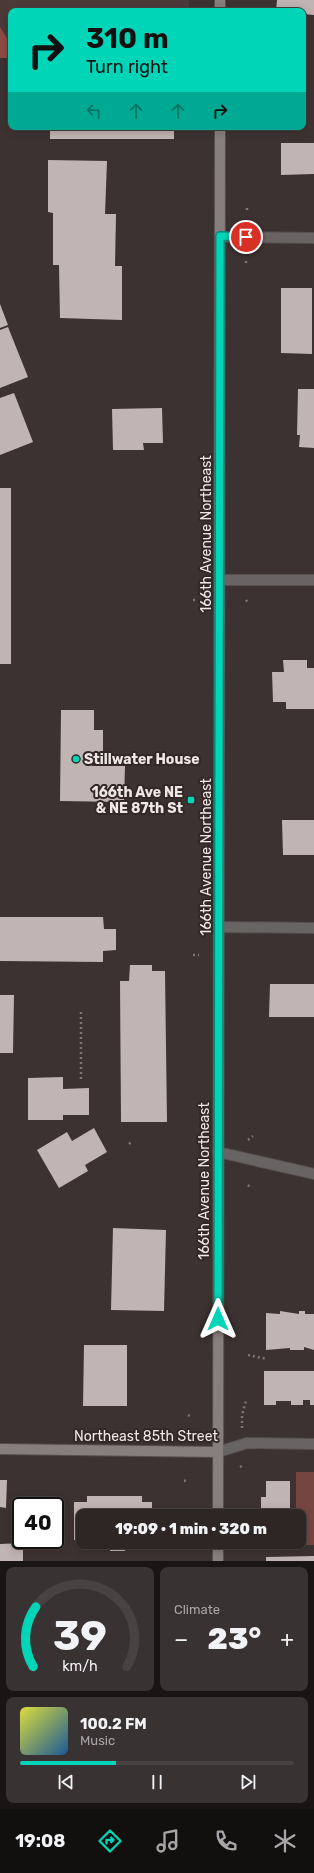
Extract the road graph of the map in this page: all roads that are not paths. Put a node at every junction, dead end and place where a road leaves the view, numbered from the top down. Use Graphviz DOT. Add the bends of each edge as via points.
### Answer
graph roads {
  1 [pos="220,130"];
  2 [pos="220,236"];
  3 [pos="314,238"];
  4 [pos="220,580"];
  5 [pos="314,580"];
  6 [pos="220,927"];
  7 [pos="314,928"];
  8 [pos="218,1152"];
  9 [pos="314,1174"];
  10 [pos="314,1444"];
  11 [pos="0,1449"];
  12 [pos="218,1452"];
  13 [pos="218,1509"];
  14 [pos="218,1549"];
  15 [pos="218,1561"];
  1 -- 2 [label="street, 166th Avenue Northeast"];
  2 -- 3 [label="street"];
  2 -- 4 [label="street, 166th Avenue Northeast"];
  4 -- 5 [label="street"];
  4 -- 6 [label="street, 166th Avenue Northeast"];
  6 -- 7 [label="street"];
  6 -- 8 [label="street, 166th Avenue Northeast"];
  8 -- 9 [label="street"];
  8 -- 12 [label="street, 166th Avenue Northeast"];
  10 -- 12 [label="street, Northeast 85th Street" via="247,1443"];
  11 -- 12 [label="street, Northeast 85th Street"];
  12 -- 13 [label="street, 166th Avenue Northeast"];
  14 -- 15 [label="street"];
}
